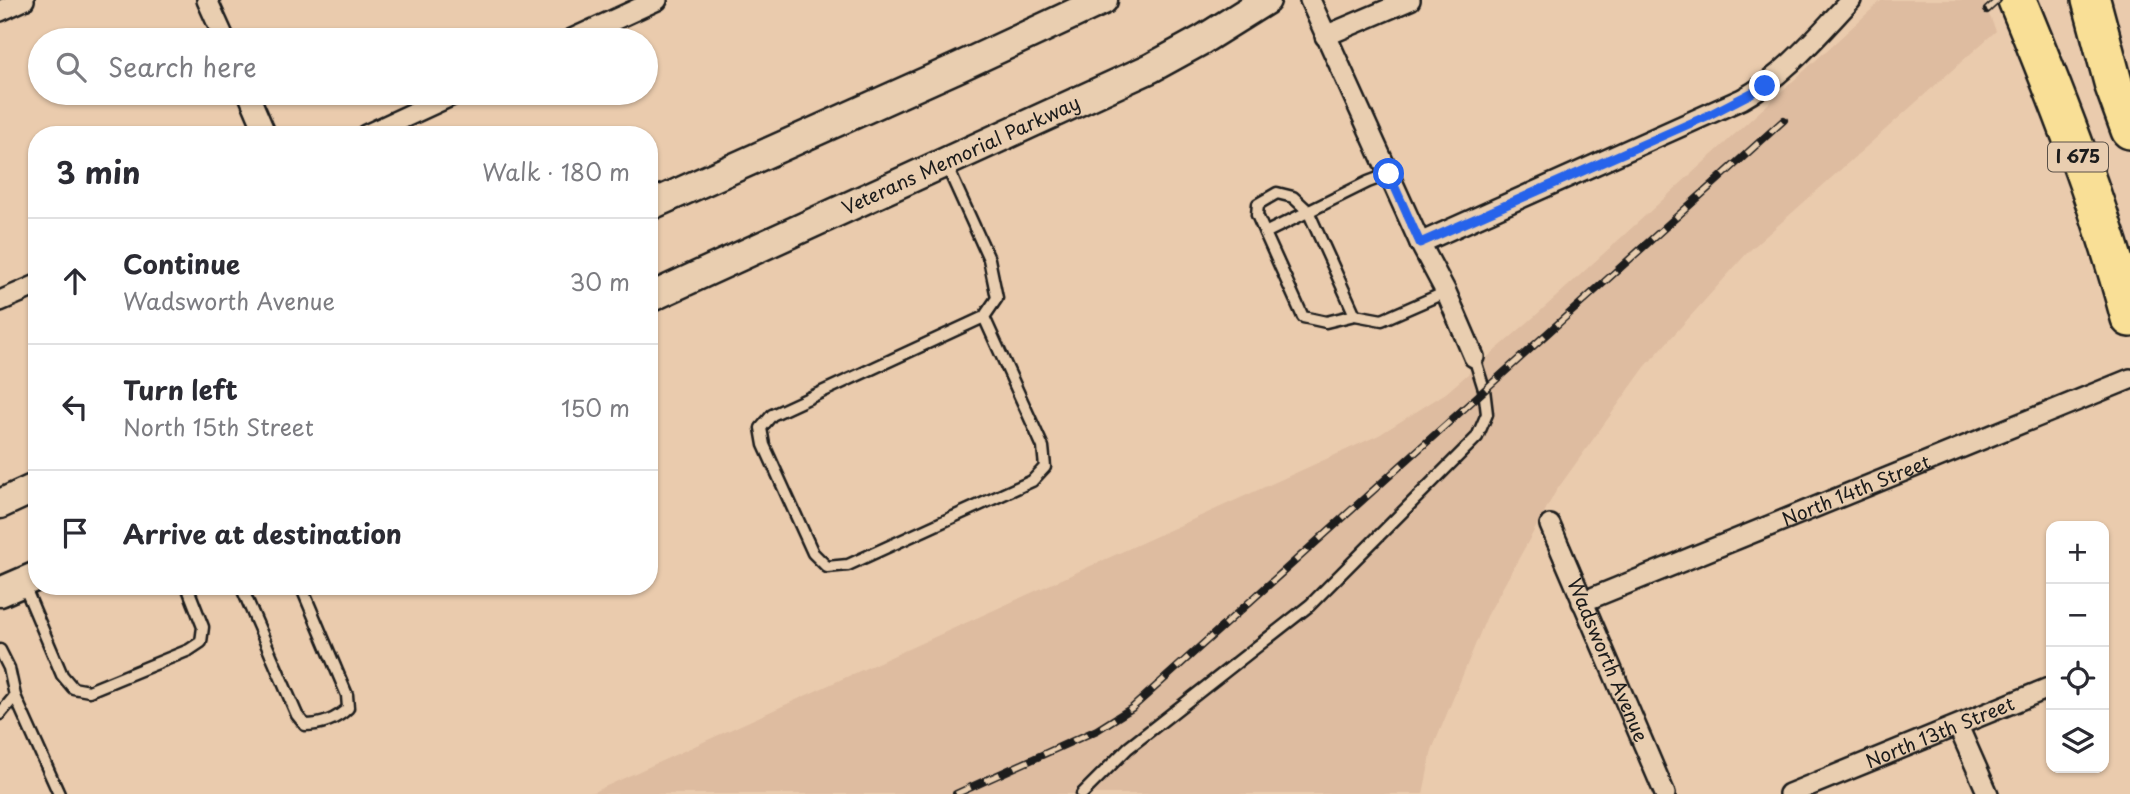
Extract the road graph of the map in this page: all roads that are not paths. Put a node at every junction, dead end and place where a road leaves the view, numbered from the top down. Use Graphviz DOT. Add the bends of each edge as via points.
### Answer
graph roads {
  1 [pos="24,0"];
  2 [pos="207,0"];
  3 [pos="657,0"];
  4 [pos="1103,0"];
  5 [pos="1266,0"];
  6 [pos="1310,0"];
  7 [pos="1410,0"];
  8 [pos="1851,0"];
  9 [pos="2017,0"];
  10 [pos="2075,0"];
  11 [pos="2091,0"];
  12 [pos="0,11"];
  13 [pos="220,28"];
  14 [pos="596,28"];
  15 [pos="1325,36"];
  16 [pos="2114,86"];
  17 [pos="253,105"];
  18 [pos="431,105"];
  19 [pos="262,126"];
  20 [pos="386,126"];
  21 [pos="2130,130"];
  22 [pos="946,163"];
  23 [pos="1389,174"];
  24 [pos="658,202"];
  25 [pos="1308,211"];
  26 [pos="1265,233"];
  27 [pos="1420,243"];
  28 [pos="28,289"];
  29 [pos="1446,292"];
  30 [pos="658,294"];
  31 [pos="0,301"];
  32 [pos="1355,315"];
  33 [pos="984,317"];
  34 [pos="2130,317"];
  35 [pos="1474,357"];
  36 [pos="2130,379"];
  37 [pos="28,491"];
  38 [pos="0,504"];
  39 [pos="1550,525"];
  40 [pos="20,584"];
  41 [pos="190,595"];
  42 [pos="245,595"];
  43 [pos="305,595"];
  44 [pos="1582,602"];
  45 [pos="0,650"];
  46 [pos="2046,689"];
  47 [pos="15,696"];
  48 [pos="0,714"];
  49 [pos="1958,726"];
  50 [pos="59,794"];
  51 [pos="1082,794"];
  52 [pos="1665,794"];
  53 [pos="1789,794"];
  54 [pos="1988,794"];
  1 -- 12 [label="street"];
  2 -- 13 [label="street"];
  3 -- 14 [label="street"];
  4 -- 24 [label="street"];
  5 -- 22 [label="street, Veterans Memorial Parkway" via="1151,68"];
  6 -- 15 [label="street"];
  7 -- 15 [label="street"];
  8 -- 27 [label="street" via="1801,54 1754,93"];
  9 -- 34 [label="highway, I 675" via="2090,190"];
  10 -- 16 [label="highway, I 675"];
  11 -- 16 [label="highway"];
  15 -- 23 [label="street"];
  16 -- 21 [label="highway, I 675"];
  17 -- 19 [label="street"];
  18 -- 20 [label="street"];
  22 -- 30 [label="street, Veterans Memorial Parkway"];
  22 -- 33 [label="lane" via="989,259 997,298"];
  23 -- 25 [label="lane"];
  23 -- 27 [label="street"];
  25 -- 26 [label="lane"];
  25 -- 26 [label="lane" via="1293,197 1277,193 1263,199 1257,215"];
  25 -- 32 [label="lane"];
  26 -- 32 [label="lane" via="1303,317 1326,322"];
  27 -- 29 [label="street"];
  28 -- 31 [label="street"];
  29 -- 32 [label="lane" via="1382,320"];
  29 -- 35 [label="street"];
  33 -- 33 [label="lane" via="772,415 761,428 764,445 813,553 827,567 848,565 1032,481 1045,467 1043,447"];
  35 -- 51 [label="lane" via="1487,414 1477,438 1310,605 1128,748"];
  36 -- 44 [label="street, North 14th Street"];
  37 -- 38 [label="street"];
  39 -- 44 [label="street, Wadsworth Avenue"];
  40 -- 41 [label="lane" via="62,675 73,688 89,691 201,642 202,627"];
  42 -- 43 [label="lane" via="297,715 305,725 316,725 348,708 348,695"];
  44 -- 52 [label="street, Wadsworth Avenue"];
  45 -- 47 [label="lane"];
  46 -- 49 [label="street, North 13th Street"];
  47 -- 48 [label="lane"];
  47 -- 50 [label="lane"];
  49 -- 53 [label="street, North 13th Street"];
  49 -- 54 [label="street"];
}
